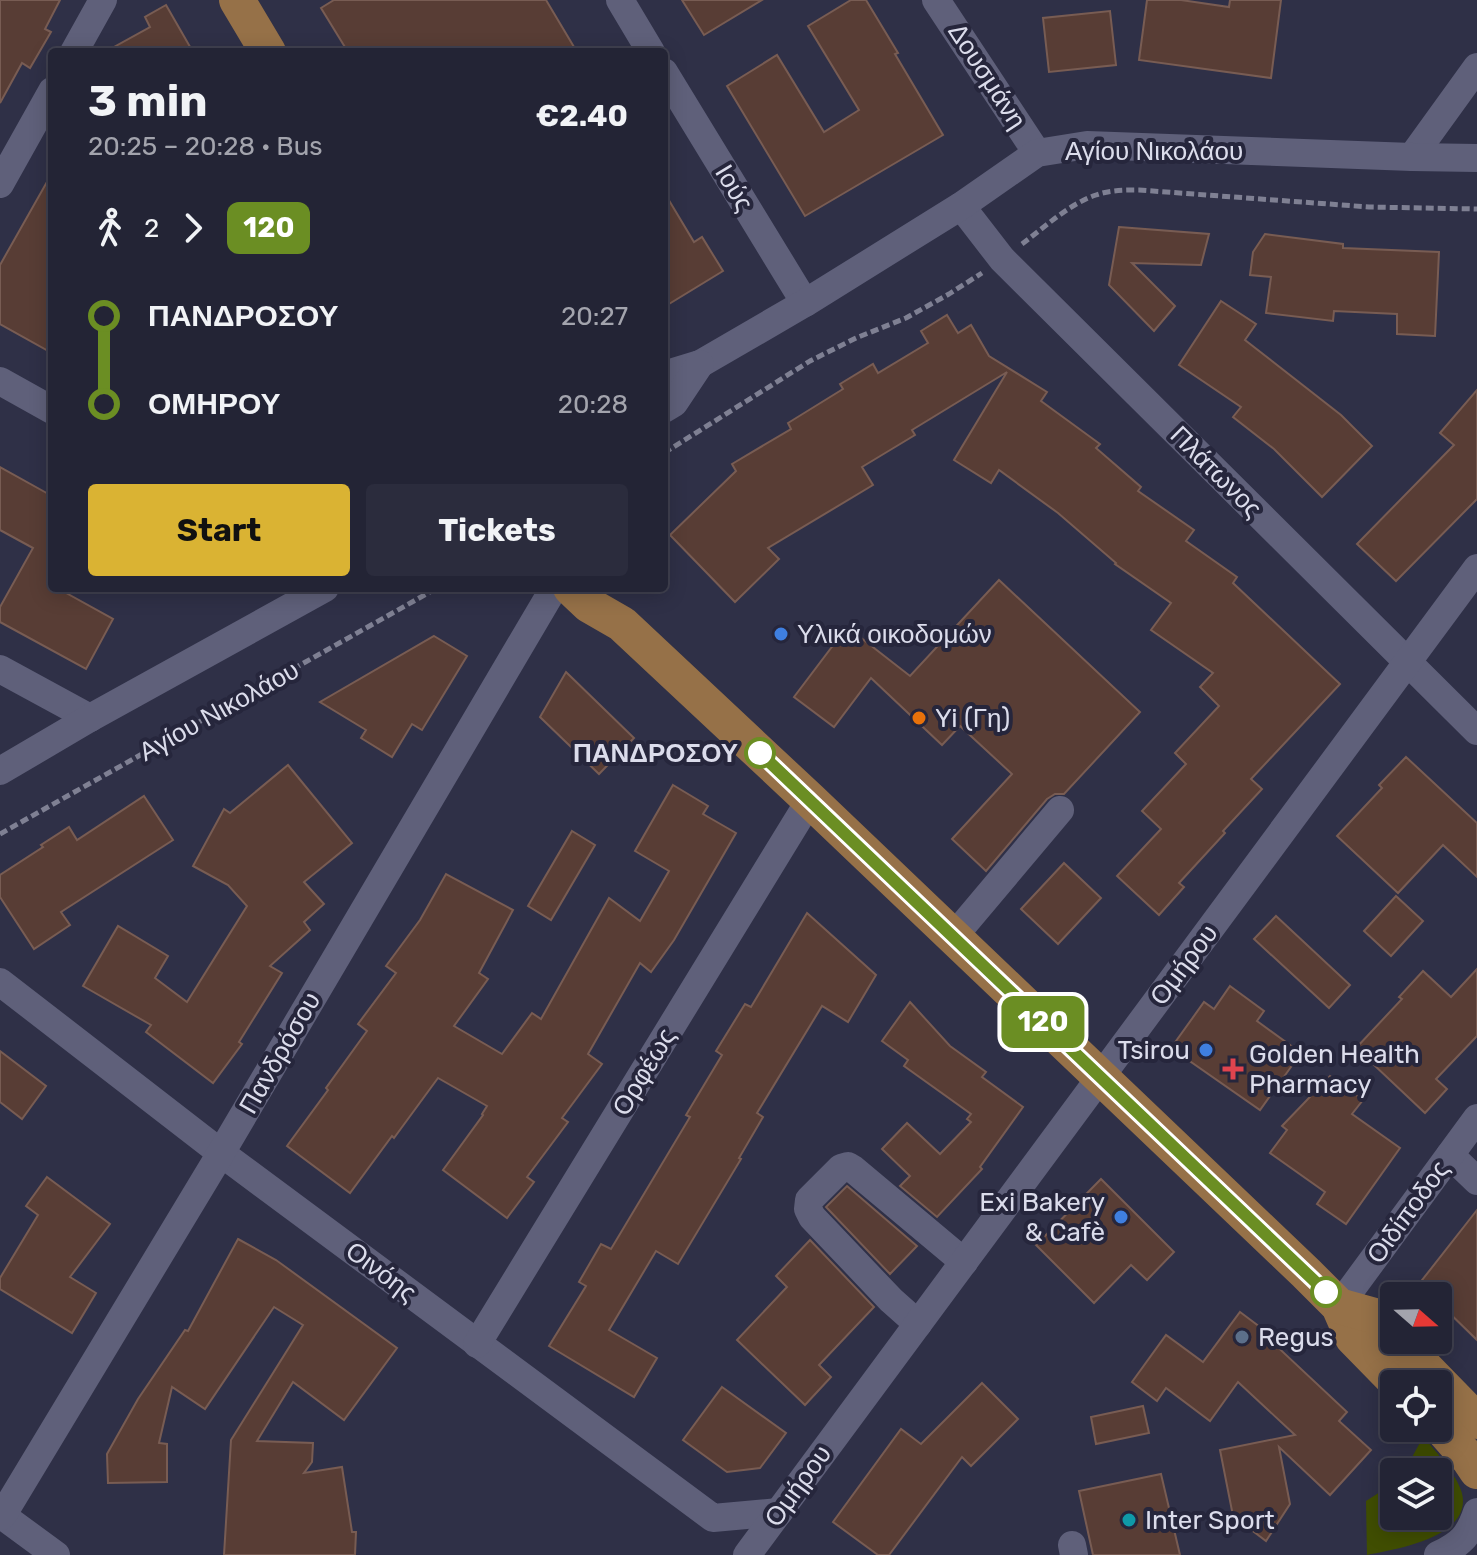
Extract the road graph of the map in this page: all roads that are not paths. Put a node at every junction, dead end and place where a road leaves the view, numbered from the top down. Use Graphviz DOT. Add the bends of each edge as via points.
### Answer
graph roads {
  1 [pos="103,0"];
  2 [pos="237,0"];
  3 [pos="620,0"];
  4 [pos="936,0"];
  5 [pos="76,48"];
  6 [pos="266,48"];
  7 [pos="649,48"];
  8 [pos="1477,67"];
  9 [pos="668,79"];
  10 [pos="48,98"];
  11 [pos="1037,153"];
  12 [pos="1412,157"];
  13 [pos="1477,158"];
  14 [pos="0,184"];
  15 [pos="961,206"];
  16 [pos="805,303"];
  17 [pos="700,364"];
  18 [pos="668,374"];
  19 [pos="0,381"];
  20 [pos="668,407"];
  21 [pos="48,408"];
  22 [pos="1477,568"];
  23 [pos="318,592"];
  24 [pos="552,592"];
  25 [pos="575,592"];
  26 [pos="606,592"];
  27 [pos="622,624"];
  28 [pos="1408,662"];
  29 [pos="0,669"];
  30 [pos="90,718"];
  31 [pos="1477,731"];
  32 [pos="0,771"];
  33 [pos="810,800"];
  34 [pos="1060,810"];
  35 [pos="954,936"];
  36 [pos="0,982"];
  37 [pos="1101,1077"];
  38 [pos="1477,1118"];
  39 [pos="221,1153"];
  40 [pos="1450,1155"];
  41 [pos="1477,1181"];
  42 [pos="964,1262"];
  43 [pos="1339,1306"];
  44 [pos="1380,1321"];
  45 [pos="918,1324"];
  46 [pos="477,1344"];
  47 [pos="1412,1354"];
  48 [pos="1384,1370"];
  49 [pos="1477,1421"];
  50 [pos="1452,1440"];
  51 [pos="1477,1471"];
  52 [pos="779,1512"];
  53 [pos="1477,1512"];
  54 [pos="1,1515"];
  55 [pos="56,1555"];
  56 [pos="747,1555"];
  57 [pos="1438,1555"];
  1 -- 5 [label="street"];
  2 -- 6 [label="main road"];
  3 -- 7 [label="street"];
  4 -- 11 [label="street, Δουσμάνη"];
  8 -- 12 [label="street"];
  9 -- 16 [label="street, Ιούς"];
  10 -- 14 [label="street"];
  11 -- 12 [label="street, Αγίου Νικολάου" via="1087,145"];
  11 -- 15 [label="street, Αγίου Νικολάου"];
  12 -- 13 [label="street, Αγίου Νικολάου"];
  15 -- 16 [label="street, Αγίου Νικολάου"];
  15 -- 28 [label="street, Πλάτωνος" via="1002,259"];
  16 -- 17 [label="street, Αγίου Νικολάου"];
  17 -- 18 [label="street, Αγίου Νικολάου"];
  17 -- 20 [label="street, Αγίου Νικολάου"];
  19 -- 21 [label="street"];
  22 -- 28 [label="street, Ομήρου"];
  23 -- 30 [label="street"];
  24 -- 39 [label="street, Πανδρόσου"];
  25 -- 27 [label="main road"];
  26 -- 27 [label="main road"];
  27 -- 33 [label="main road"];
  28 -- 31 [label="street, Πλάτωνος"];
  28 -- 37 [label="street, Ομήρου"];
  29 -- 30 [label="street"];
  30 -- 32 [label="street"];
  33 -- 35 [label="main road"];
  33 -- 46 [label="street, Ορφέως"];
  34 -- 35 [label="street"];
  35 -- 37 [label="main road"];
  36 -- 39 [label="street, Οινόης"];
  37 -- 42 [label="street, Ομήρου"];
  37 -- 43 [label="main road"];
  38 -- 40 [label="street, Οιδίποδος"];
  39 -- 46 [label="street, Οινόης"];
  39 -- 54 [label="street, Πανδρόσου"];
  40 -- 41 [label="street"];
  40 -- 43 [label="street, Οιδίποδος"];
  42 -- 45 [label="street, Ομήρου"];
  42 -- 45 [label="street" via="848,1166 809,1200 812,1217"];
  43 -- 44 [label="main road"];
  43 -- 48 [label="main road" via="1353,1338"];
  45 -- 52 [label="street, Ομήρου"];
  46 -- 52 [label="street, Οινόης" via="713,1518"];
  47 -- 49 [label="main road"];
  50 -- 51 [label="main road"];
  52 -- 56 [label="street, Ομήρου"];
  53 -- 57 [label="street" via="1467,1535"];
  54 -- 55 [label="street"];
}
